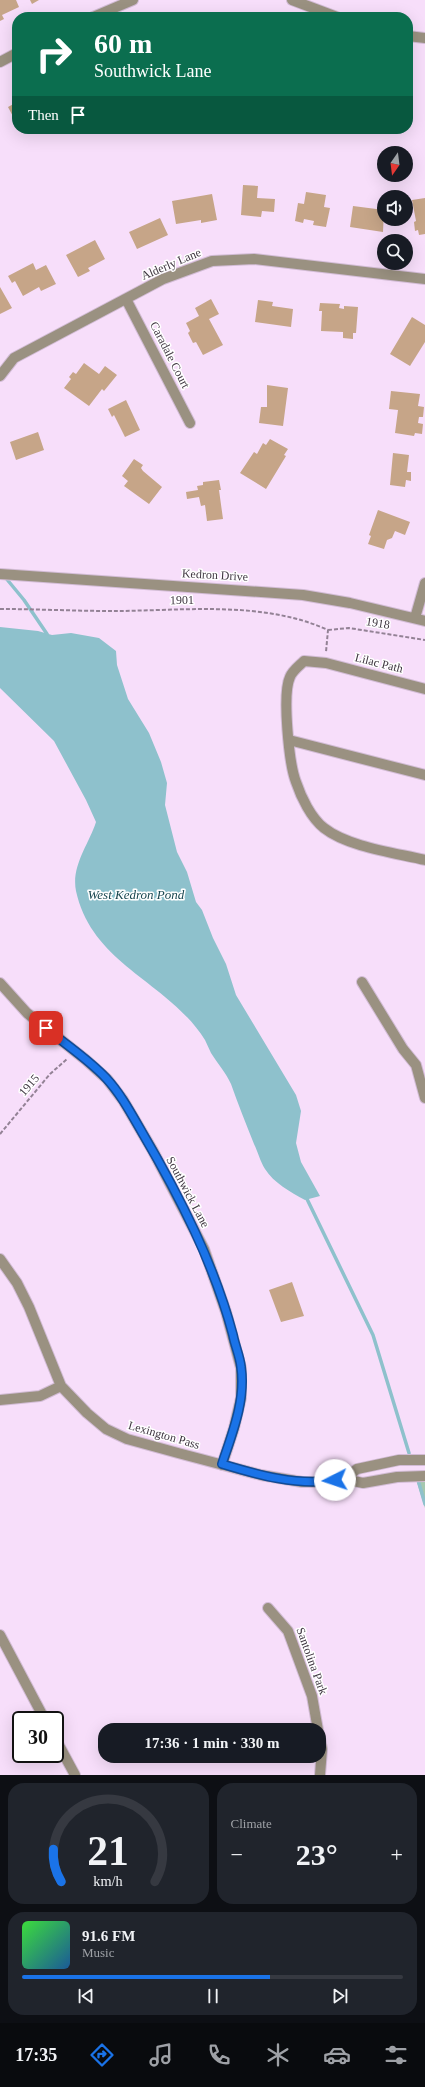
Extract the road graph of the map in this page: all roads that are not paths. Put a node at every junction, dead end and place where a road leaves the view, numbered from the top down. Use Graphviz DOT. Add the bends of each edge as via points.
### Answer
graph roads {
  1 [pos="133,0"];
  2 [pos="292,0"];
  3 [pos="105,12"];
  4 [pos="324,12"];
  5 [pos="413,37"];
  6 [pos="425,38"];
  7 [pos="12,56"];
  8 [pos="0,62"];
  9 [pos="425,279"];
  10 [pos="126,299"];
  11 [pos="0,376"];
  12 [pos="190,423"];
  13 [pos="3,575"];
  14 [pos="425,583"];
  15 [pos="420,620"];
  16 [pos="425,689"];
  17 [pos="289,740"];
  18 [pos="425,775"];
  19 [pos="425,860"];
  20 [pos="362,982"];
  21 [pos="0,983"];
  22 [pos="420,1063"];
  23 [pos="425,1098"];
  24 [pos="0,1259"];
  25 [pos="61,1386"];
  26 [pos="0,1400"];
  27 [pos="425,1460"];
  28 [pos="222,1464"];
  29 [pos="425,1476"];
  30 [pos="344,1479"];
  31 [pos="268,1608"];
  32 [pos="0,1635"];
  33 [pos="40,1711"];
  34 [pos="317,1723"];
  35 [pos="64,1755"];
  36 [pos="321,1763"];
  37 [pos="75,1775"];
  38 [pos="320,1775"];
  1 -- 3 [label="street"];
  2 -- 4 [label="street"];
  5 -- 6 [label="street"];
  7 -- 8 [label="street"];
  9 -- 10 [label="street, Alderly Lane" via="242,259 212,262 163,279"];
  10 -- 11 [label="street, Alderly Lane" via="14,358"];
  10 -- 12 [label="street, Caradale Court"];
  13 -- 15 [label="street, Kedron Drive" via="260,590 350,603"];
  14 -- 15 [label="street"];
  16 -- 17 [label="street, Lilac Path" via="326,663 304,661 290,677 287,689"];
  17 -- 18 [label="street"];
  17 -- 19 [label="street" via="295,781 310,810 324,828 351,841"];
  20 -- 22 [label="street" via="404,1049"];
  21 -- 28 [label="street, Southwick Lane" via="27,1013 107,1079 149,1145 204,1249 226,1312 241,1368 241,1398"];
  22 -- 23 [label="street"];
  24 -- 25 [label="street, Lexington Pass" via="29,1306"];
  25 -- 26 [label="street" via="40,1396"];
  25 -- 28 [label="street, Lexington Pass" via="87,1414 106,1429 127,1439"];
  27 -- 30 [label="street, Lexington Pass" via="399,1460 357,1469"];
  28 -- 30 [label="street, Lexington Pass" via="261,1475 302,1482"];
  29 -- 30 [label="street, Lexington Pass" via="397,1477 363,1483"];
  31 -- 34 [label="street, Santolina Park" via="288,1630 312,1696"];
  32 -- 33 [label="street"];
  35 -- 37 [label="street"];
  36 -- 38 [label="street"];
}
